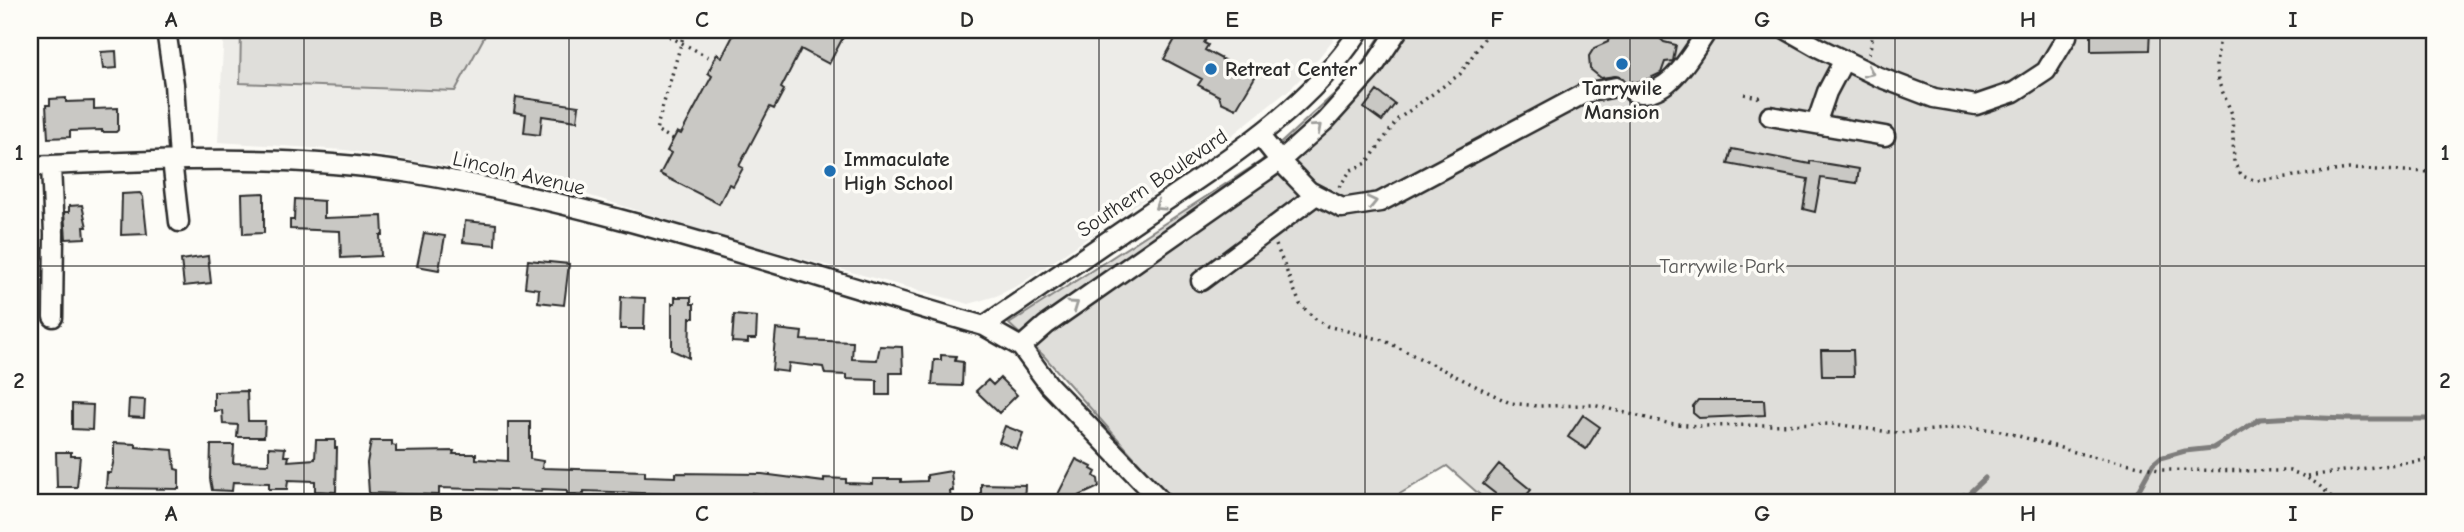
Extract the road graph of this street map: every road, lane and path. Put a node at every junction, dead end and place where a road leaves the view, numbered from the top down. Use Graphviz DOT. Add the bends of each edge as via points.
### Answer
graph roads {
  1 [pos="166,30"];
  2 [pos="657,30"];
  3 [pos="685,30"];
  4 [pos="1360,30"];
  5 [pos="1398,30"];
  6 [pos="1490,30"];
  7 [pos="1708,30"];
  8 [pos="1787,30"];
  9 [pos="1874,30"];
  10 [pos="2068,30"];
  11 [pos="2221,30"];
  12 [pos="682,43"];
  13 [pos="714,60"];
  14 [pos="1844,60"];
  15 [pos="1865,70"];
  16 [pos="1744,94"];
  17 [pos="1758,97"];
  18 [pos="1770,116"];
  19 [pos="1816,124"];
  20 [pos="1885,135"];
  21 [pos="1260,136"];
  22 [pos="673,139"];
  23 [pos="176,159"];
  24 [pos="1280,161"];
  25 [pos="51,165"];
  26 [pos="30,166"];
  27 [pos="2434,172"];
  28 [pos="1322,198"];
  29 [pos="179,222"];
  30 [pos="1270,230"];
  31 [pos="1201,281"];
  32 [pos="53,317"];
  33 [pos="984,326"];
  34 [pos="1021,347"];
  35 [pos="2434,459"];
  36 [pos="2307,476"];
  37 [pos="1162,502"];
  38 [pos="2335,502"];
  1 -- 23 [label="street" via="174,83"];
  2 -- 12 [label="path"];
  3 -- 12 [label="path"];
  4 -- 21 [label="street, Southern Boulevard" via="1303,99"];
  24 -- 5 [label="street, one-way" via="1333,113 1372,69"];
  6 -- 28 [label="path" via="1460,74 1398,119 1367,163 1351,170"];
  28 -- 7 [label="street, one-way" via="1342,208 1380,202 1585,93 1655,91 1671,80"];
  8 -- 14 [label="street"];
  9 -- 15 [label="path"];
  15 -- 10 [label="street, one-way" via="1934,98 1976,105 2014,92 2046,71"];
  11 -- 27 [label="path" via="2218,82 2232,114 2234,162 2242,176 2257,181 2349,169"];
  12 -- 13 [label="path"];
  12 -- 22 [label="path" via="656,130"];
  14 -- 15 [label="street"];
  14 -- 19 [label="street"];
  16 -- 17 [label="path"];
  18 -- 19 [label="street"];
  19 -- 20 [label="street"];
  21 -- 24 [label="street"];
  21 -- 33 [label="street, Southern Boulevard, one-way"];
  23 -- 25 [label="street, Lincoln Avenue"];
  23 -- 29 [label="street"];
  23 -- 33 [label="street, Lincoln Avenue" via="332,164 507,191"];
  24 -- 28 [label="street"];
  34 -- 24 [label="street, one-way"];
  25 -- 26 [label="street, Lincoln Avenue"];
  25 -- 32 [label="street"];
  28 -- 30 [label="street"];
  30 -- 31 [label="street"];
  30 -- 36 [label="path" via="1300,304 1314,318 1327,326 1383,340 1510,402 1593,405 1698,426 1835,424 1897,433 1970,427 2159,470 2290,471"];
  33 -- 34 [label="street"];
  34 -- 37 [label="street" via="1049,385"];
  35 -- 36 [label="path"];
  36 -- 38 [label="path"];
}
